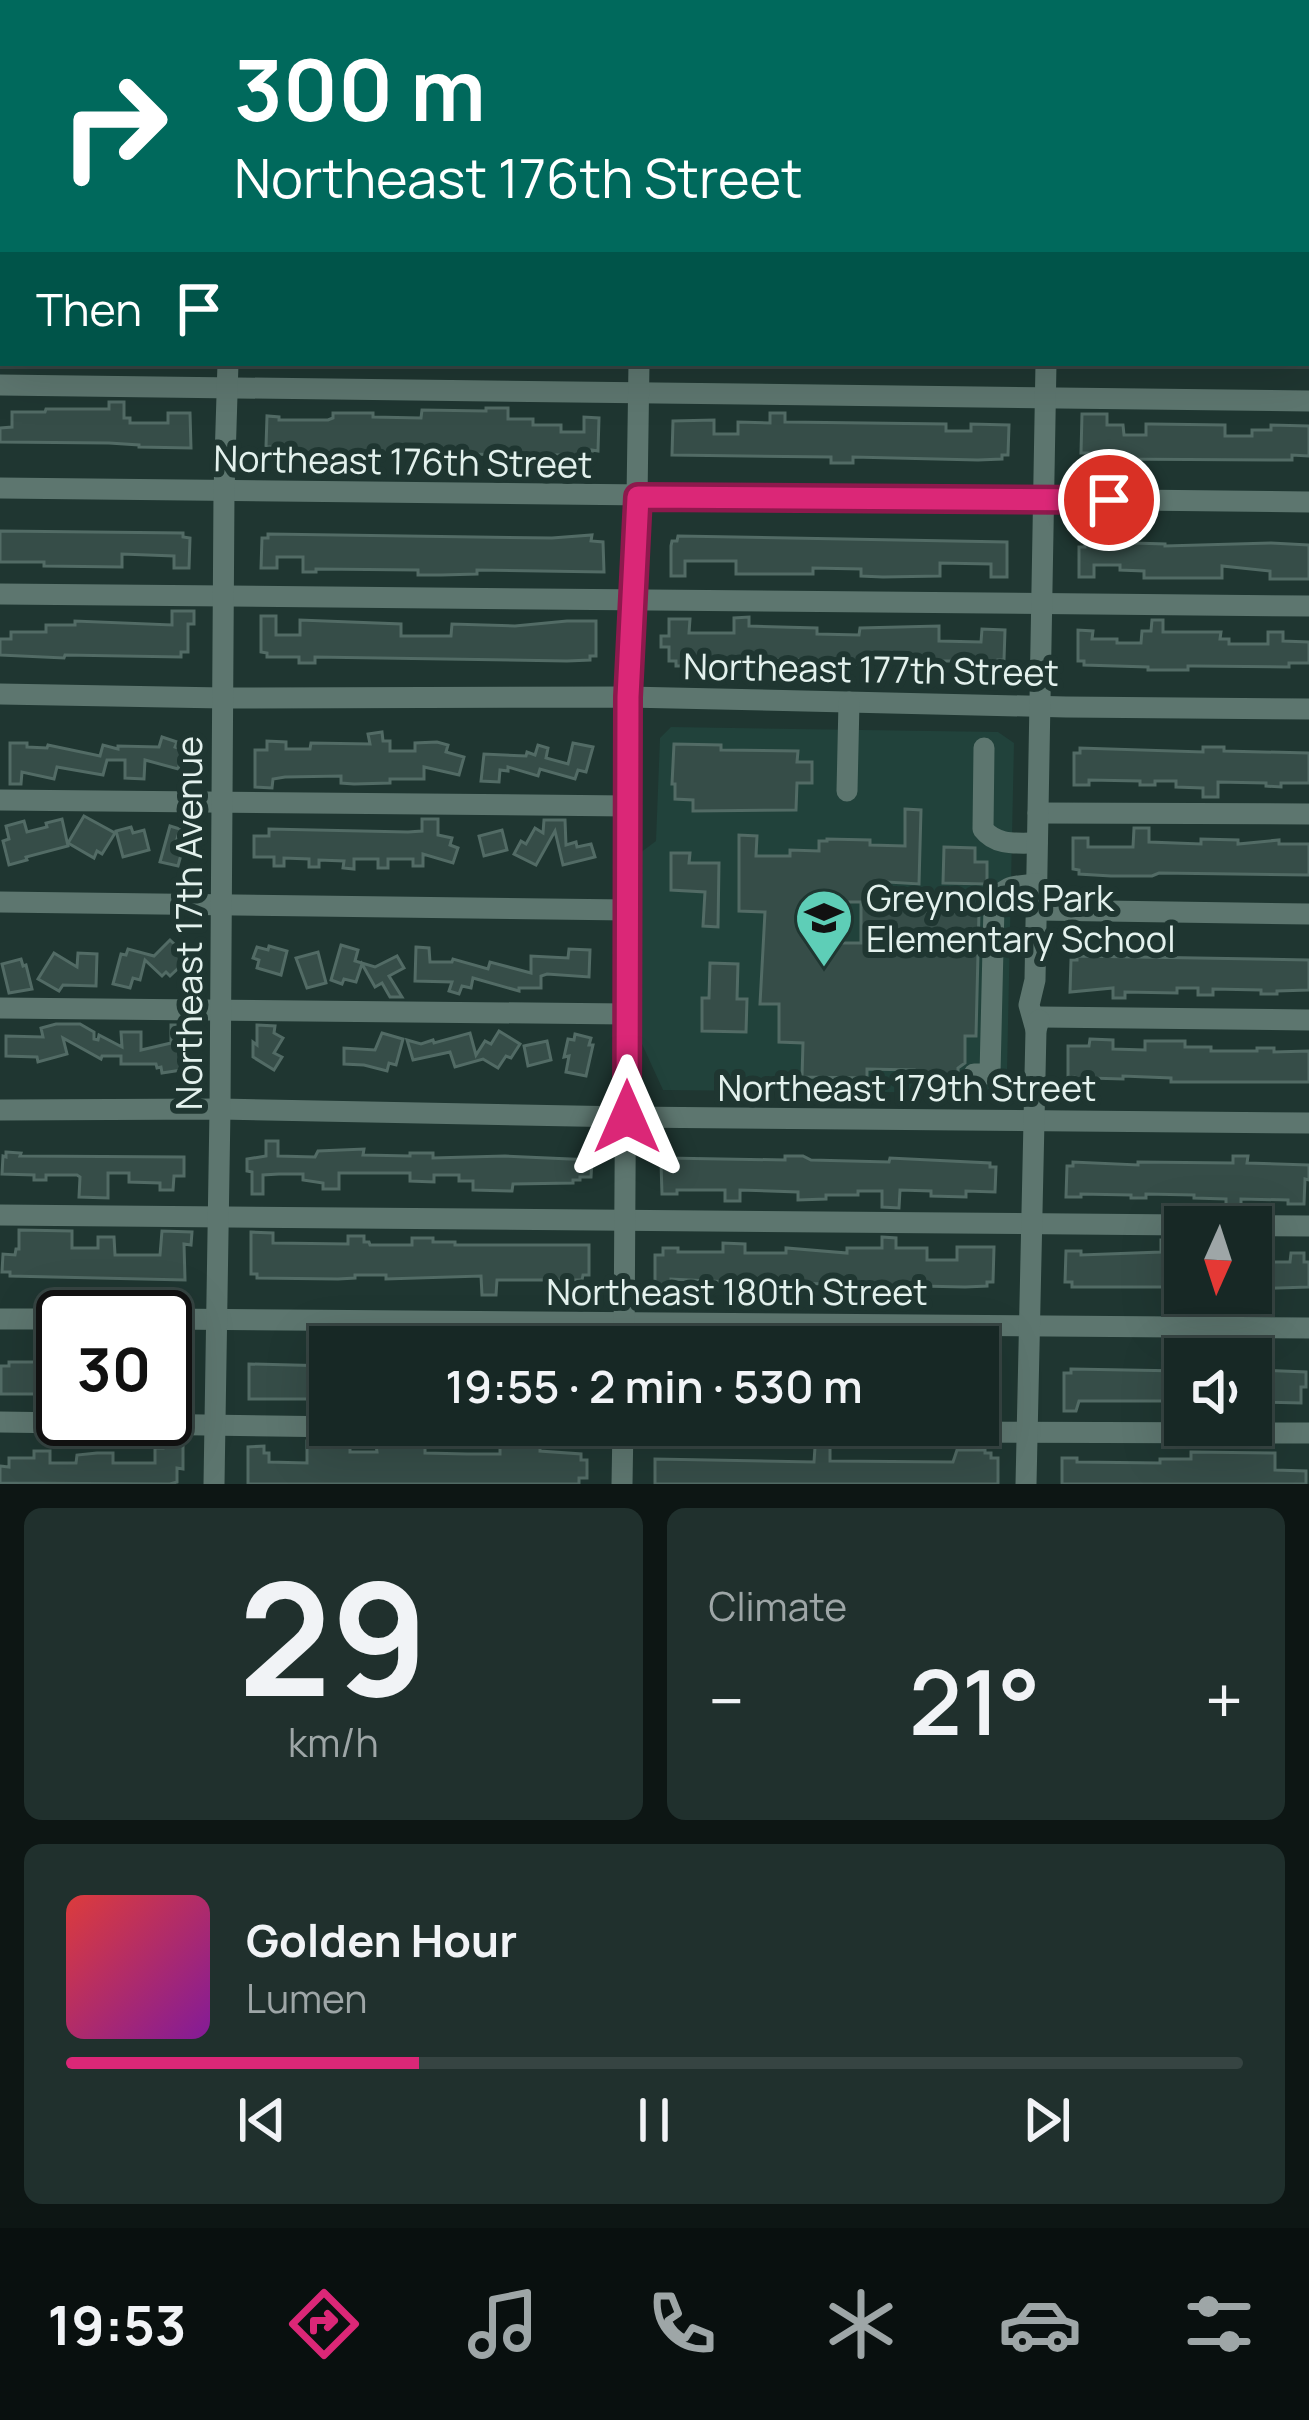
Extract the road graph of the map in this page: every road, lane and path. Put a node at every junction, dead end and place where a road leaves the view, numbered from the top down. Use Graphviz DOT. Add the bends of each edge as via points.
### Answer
graph roads {
  1 [pos="228,366"];
  2 [pos="639,366"];
  3 [pos="1046,366"];
  4 [pos="0,386"];
  5 [pos="227,388"];
  6 [pos="638,392"];
  7 [pos="1045,396"];
  8 [pos="1309,400"];
  9 [pos="0,488"];
  10 [pos="224,492"];
  11 [pos="638,497"];
  12 [pos="1044,499"];
  13 [pos="1309,502"];
  14 [pos="0,594"];
  15 [pos="224,596"];
  16 [pos="633,599"];
  17 [pos="1043,603"];
  18 [pos="1309,606"];
  19 [pos="0,694"];
  20 [pos="628,697"];
  21 [pos="224,698"];
  22 [pos="849,702"];
  23 [pos="1041,707"];
  24 [pos="1309,709"];
  25 [pos="984,748"];
  26 [pos="847,791"];
  27 [pos="0,800"];
  28 [pos="223,803"];
  29 [pos="628,806"];
  30 [pos="1038,813"];
  31 [pos="1309,814"];
  32 [pos="1037,843"];
  33 [pos="1037,884"];
  34 [pos="0,902"];
  35 [pos="222,904"];
  36 [pos="628,910"];
  37 [pos="1037,910"];
  38 [pos="1309,914"];
  39 [pos="0,1008"];
  40 [pos="221,1010"];
  41 [pos="627,1014"];
  42 [pos="1309,1020"];
  43 [pos="1038,1023"];
  44 [pos="974,1074"];
  45 [pos="220,1109"];
  46 [pos="0,1110"];
  47 [pos="627,1117"];
  48 [pos="1033,1120"];
  49 [pos="1309,1123"];
  50 [pos="0,1215"];
  51 [pos="218,1217"];
  52 [pos="626,1220"];
  53 [pos="1031,1224"];
  54 [pos="1309,1226"];
  55 [pos="0,1319"];
  56 [pos="36,1319"];
  57 [pos="192,1319"];
  58 [pos="217,1319"];
  59 [pos="624,1324"];
  60 [pos="1030,1325"];
  61 [pos="1309,1328"];
  62 [pos="0,1422"];
  63 [pos="215,1424"];
  64 [pos="309,1425"];
  65 [pos="999,1430"];
  66 [pos="1028,1430"];
  67 [pos="1309,1432"];
  68 [pos="623,1446"];
  69 [pos="214,1484"];
  70 [pos="622,1484"];
  71 [pos="1026,1484"];
  1 -- 5 [label="street, Northeast 17th Avenue"];
  2 -- 6 [label="street"];
  3 -- 7 [label="street"];
  4 -- 5 [label="street"];
  5 -- 6 [label="street"];
  5 -- 10 [label="street, Northeast 17th Avenue"];
  6 -- 7 [label="street"];
  6 -- 11 [label="street"];
  7 -- 8 [label="street"];
  7 -- 12 [label="street"];
  9 -- 10 [label="street, Northeast 176th Street"];
  10 -- 11 [label="street, Northeast 176th Street"];
  10 -- 15 [label="street, Northeast 17th Avenue"];
  11 -- 12 [label="street, Northeast 176th Street"];
  11 -- 16 [label="street"];
  12 -- 13 [label="street, Northeast 176th Street"];
  12 -- 17 [label="street"];
  14 -- 15 [label="street"];
  15 -- 16 [label="street"];
  15 -- 21 [label="street, Northeast 17th Avenue"];
  16 -- 17 [label="street"];
  16 -- 20 [label="street"];
  17 -- 18 [label="street"];
  17 -- 23 [label="street"];
  19 -- 21 [label="street, Northeast 177th Street"];
  20 -- 21 [label="street, Northeast 177th Street"];
  20 -- 22 [label="street, Northeast 177th Street"];
  20 -- 29 [label="street"];
  21 -- 28 [label="street, Northeast 17th Avenue"];
  22 -- 23 [label="street, Northeast 177th Street"];
  22 -- 26 [label="street"];
  23 -- 24 [label="street, Northeast 177th Street"];
  23 -- 30 [label="street"];
  25 -- 32 [label="street" via="983,829 1005,843"];
  27 -- 28 [label="street"];
  28 -- 29 [label="street"];
  28 -- 35 [label="street, Northeast 17th Avenue"];
  29 -- 36 [label="street"];
  30 -- 31 [label="street"];
  30 -- 32 [label="street"];
  32 -- 33 [label="street"];
  33 -- 37 [label="street"];
  33 -- 44 [label="street" via="997,896 990,1074"];
  34 -- 35 [label="street"];
  35 -- 36 [label="street"];
  35 -- 40 [label="street, Northeast 17th Avenue"];
  36 -- 41 [label="street"];
  37 -- 38 [label="street"];
  37 -- 43 [label="street"];
  39 -- 40 [label="street"];
  40 -- 41 [label="street"];
  40 -- 45 [label="street, Northeast 17th Avenue"];
  41 -- 47 [label="street"];
  42 -- 43 [label="street"];
  43 -- 48 [label="street"];
  45 -- 46 [label="street, Northeast 179th Street"];
  45 -- 47 [label="street, Northeast 179th Street"];
  45 -- 51 [label="street, Northeast 17th Avenue"];
  47 -- 48 [label="street, Northeast 179th Street"];
  47 -- 52 [label="street"];
  48 -- 49 [label="street, Northeast 179th Street"];
  48 -- 53 [label="street"];
  50 -- 51 [label="street"];
  51 -- 52 [label="street"];
  51 -- 58 [label="street, Northeast 17th Avenue"];
  52 -- 53 [label="street"];
  52 -- 59 [label="street"];
  53 -- 54 [label="street"];
  53 -- 60 [label="street"];
  55 -- 56 [label="street"];
  57 -- 58 [label="street, Northeast 180th Street"];
  58 -- 59 [label="street, Northeast 180th Street"];
  58 -- 63 [label="street, Northeast 17th Avenue"];
  59 -- 60 [label="street, Northeast 180th Street"];
  60 -- 61 [label="street, Northeast 180th Street"];
  60 -- 66 [label="street"];
  62 -- 63 [label="street"];
  63 -- 64 [label="street"];
  63 -- 69 [label="street, Northeast 17th Avenue"];
  65 -- 66 [label="street"];
  66 -- 67 [label="street"];
  66 -- 71 [label="street"];
  68 -- 70 [label="street"];
}
